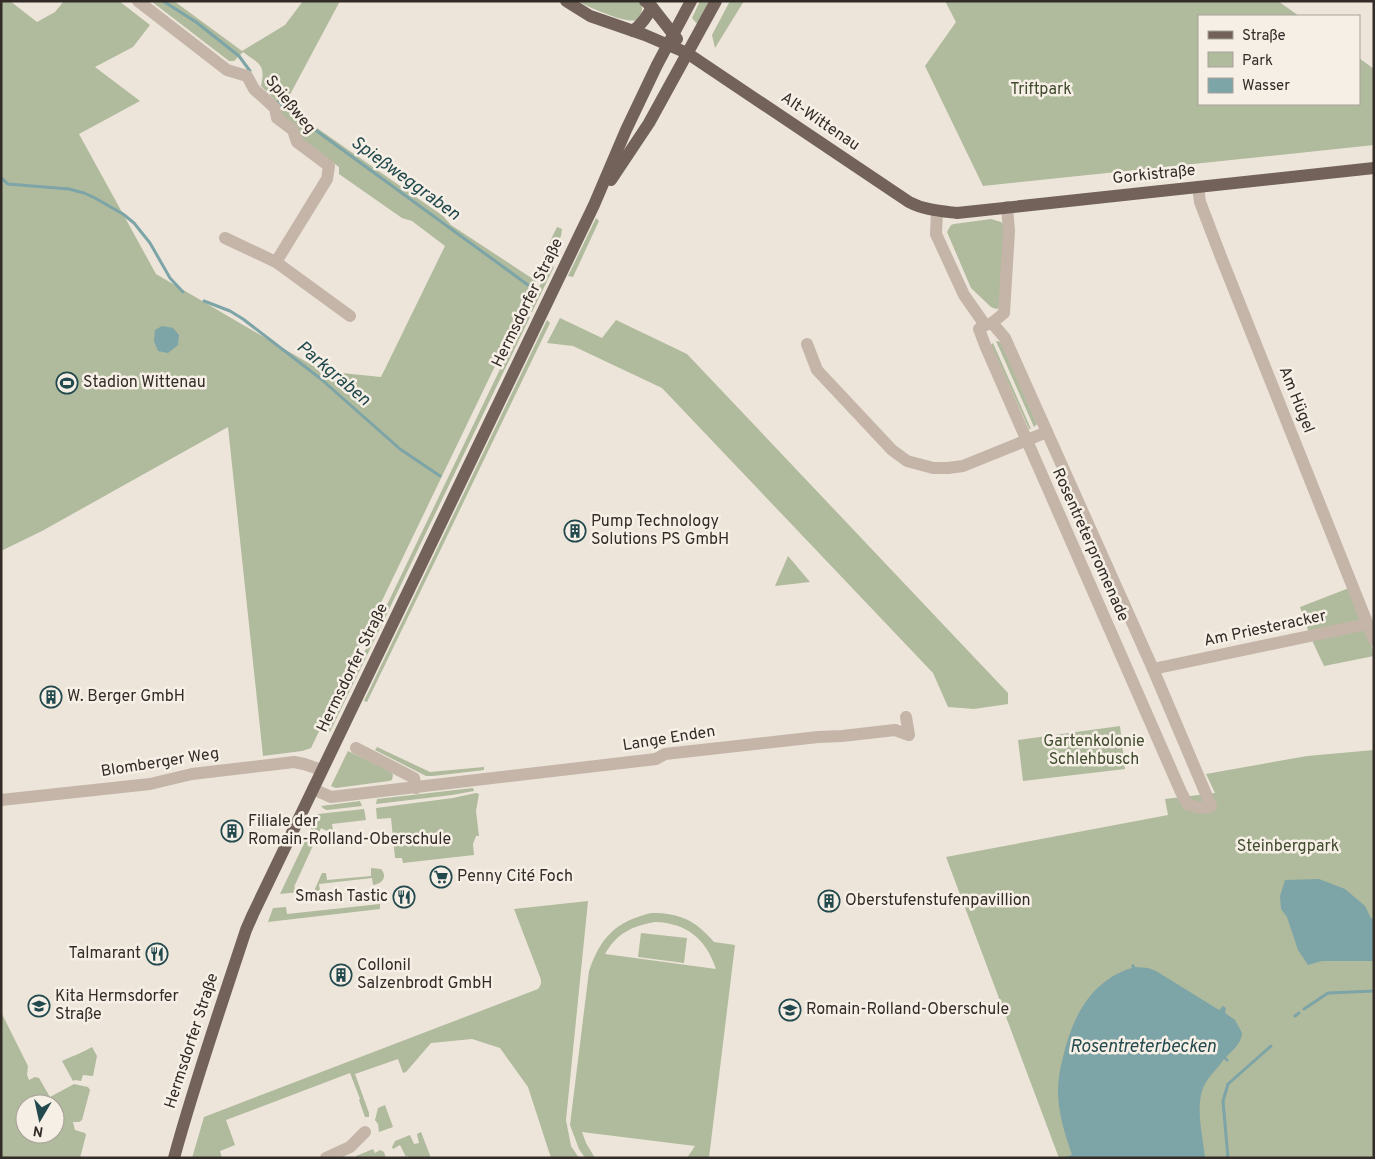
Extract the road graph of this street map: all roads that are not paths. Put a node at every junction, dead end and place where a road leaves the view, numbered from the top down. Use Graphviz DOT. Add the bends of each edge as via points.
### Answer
graph roads {
  1 [pos="138,1"];
  2 [pos="566,1"];
  3 [pos="691,1"];
  4 [pos="716,1"];
  5 [pos="649,4"];
  6 [pos="633,31"];
  7 [pos="670,40"];
  8 [pos="687,53"];
  9 [pos="1374,168"];
  10 [pos="1198,187"];
  11 [pos="594,205"];
  12 [pos="1007,207"];
  13 [pos="937,211"];
  14 [pos="225,238"];
  15 [pos="276,262"];
  16 [pos="350,316"];
  17 [pos="988,324"];
  18 [pos="807,344"];
  19 [pos="1047,432"];
  20 [pos="1026,441"];
  21 [pos="1367,624"];
  22 [pos="1374,640"];
  23 [pos="1145,653"];
  24 [pos="1124,662"];
  25 [pos="1152,669"];
  26 [pos="906,717"];
  27 [pos="356,748"];
  28 [pos="322,770"];
  29 [pos="416,788"];
  30 [pos="313,789"];
  31 [pos="1,800"];
  32 [pos="365,1132"];
  33 [pos="174,1158"];
  34 [pos="326,1158"];
  1 -- 15 [label="street, Spießweg" via="227,70 247,76 254,89 275,108 277,118 293,130 297,142 329,166 327,179"];
  2 -- 6 [label="main road" via="590,16"];
  3 -- 7 [label="main road, Hermsdorfer Straße"];
  4 -- 8 [label="main road, Hermsdorfer Straße"];
  5 -- 6 [label="main road" via="647,16"];
  5 -- 7 [label="main road, Alt-Wittenau"];
  6 -- 7 [label="main road"];
  7 -- 8 [label="main road, Alt-Wittenau"];
  7 -- 11 [label="main road, Hermsdorfer Straße"];
  8 -- 11 [label="main road, Hermsdorfer Straße" via="649,123"];
  8 -- 13 [label="main road, Alt-Wittenau" via="909,202"];
  9 -- 10 [label="main road, Gorkistraße"];
  10 -- 12 [label="main road, Gorkistraße"];
  10 -- 21 [label="street, Am Hügel" via="1200,202 1221,258"];
  11 -- 28 [label="main road, Hermsdorfer Straße"];
  12 -- 13 [label="main road, Gorkistraße" via="957,213"];
  12 -- 17 [label="street" via="1009,230 1004,313"];
  13 -- 17 [label="street, Rosentreterpromenade" via="936,234 964,295"];
  14 -- 15 [label="street"];
  15 -- 16 [label="street"];
  17 -- 19 [label="street, Rosentreterpromenade" via="1005,338"];
  17 -- 20 [label="street, Rosentreterpromenade" via="979,329"];
  18 -- 20 [label="street" via="817,370 892,450 907,461 933,468 963,466"];
  19 -- 20 [label="street"];
  19 -- 23 [label="street, Rosentreterpromenade"];
  20 -- 24 [label="street, Rosentreterpromenade"];
  21 -- 22 [label="street"];
  21 -- 25 [label="street, Am Priesteracker"];
  23 -- 24 [label="street"];
  23 -- 25 [label="street, Rosentreterpromenade"];
  24 -- 25 [label="street, Rosentreterpromenade" via="1188,805 1211,806"];
  26 -- 29 [label="street, Lange Enden" via="909,735 895,730 818,737"];
  27 -- 29 [label="street" via="414,778"];
  28 -- 30 [label="main road, Hermsdorfer Straße"];
  28 -- 31 [label="street, Blomberger Weg" via="294,762 192,774 150,784"];
  29 -- 30 [label="street, Lange Enden" via="331,798"];
  30 -- 33 [label="main road, Hermsdorfer Straße" via="246,930"];
  32 -- 34 [label="street" via="350,1147"];
}
